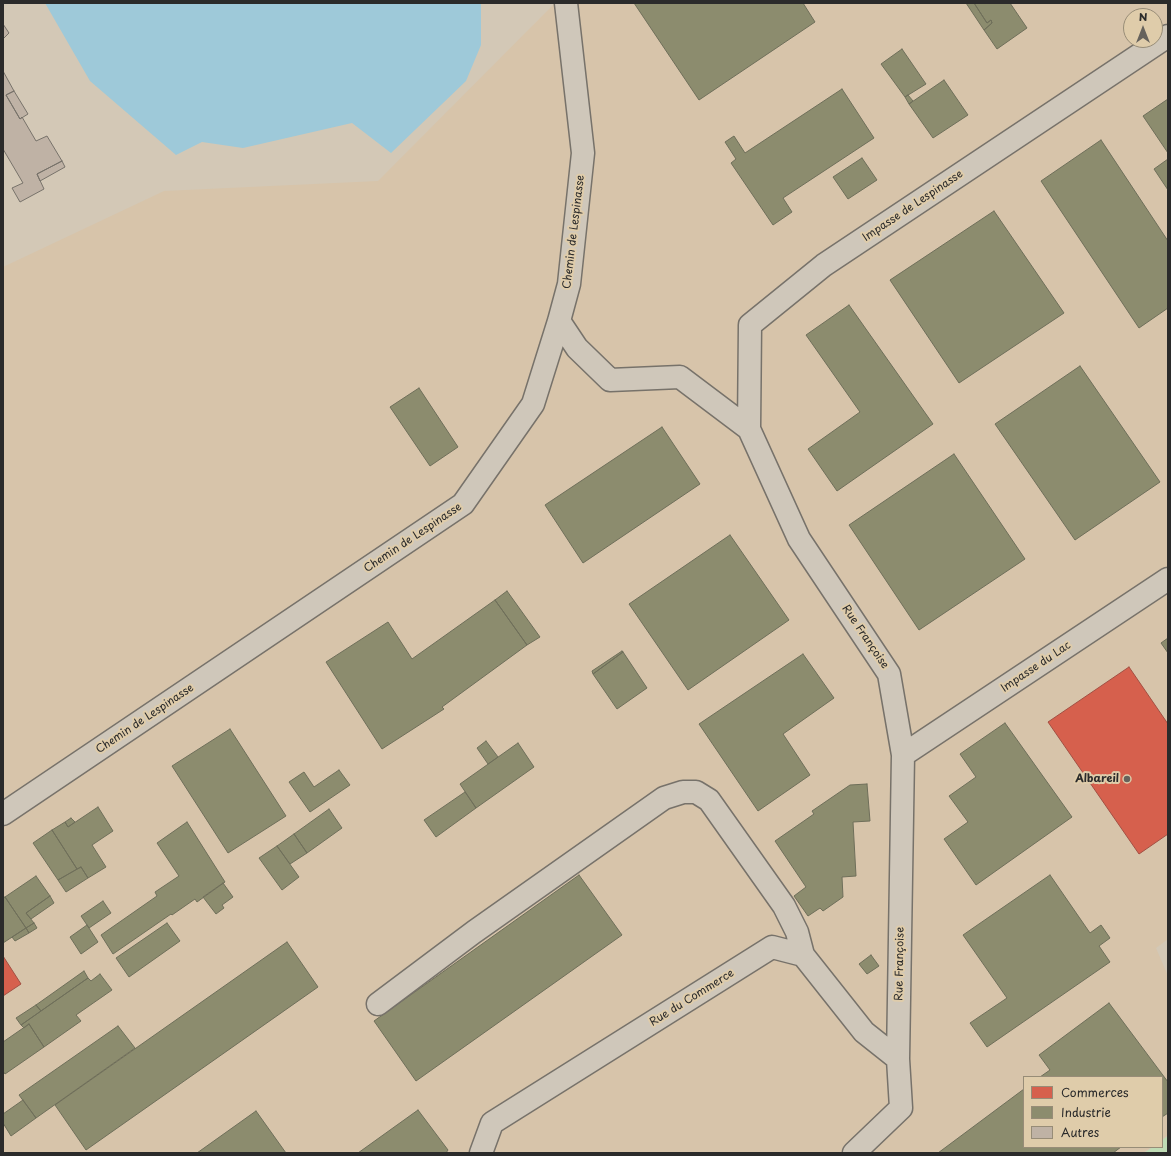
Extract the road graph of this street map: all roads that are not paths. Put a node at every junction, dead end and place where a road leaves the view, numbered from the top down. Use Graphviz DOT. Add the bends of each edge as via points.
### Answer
graph roads {
  1 [pos="566,3"];
  2 [pos="1168,36"];
  3 [pos="559,321"];
  4 [pos="749,429"];
  5 [pos="1168,579"];
  6 [pos="903,755"];
  7 [pos="3,814"];
  8 [pos="803,955"];
  9 [pos="378,1004"];
  10 [pos="898,1059"];
  11 [pos="481,1153"];
  12 [pos="854,1153"];
  1 -- 3 [label="street, Chemin de Lespinasse" via="583,153 569,284"];
  2 -- 4 [label="street, Impasse de Lespinasse" via="824,265 750,325"];
  3 -- 4 [label="street, Rue Françoise" via="577,348 610,380 680,377"];
  3 -- 7 [label="street, Chemin de Lespinasse" via="532,404 463,504"];
  4 -- 6 [label="street, Rue Françoise" via="800,539 889,674"];
  5 -- 6 [label="street, Impasse du Lac"];
  6 -- 10 [label="street, Rue Françoise"];
  8 -- 9 [label="street" via="797,932 784,906 709,800 696,792 683,792 664,798 474,932"];
  8 -- 10 [label="street" via="864,1032"];
  8 -- 11 [label="street, Rue du Commerce" via="772,947 492,1123"];
  10 -- 12 [label="street, Rue Françoise" via="901,1108"];
}
